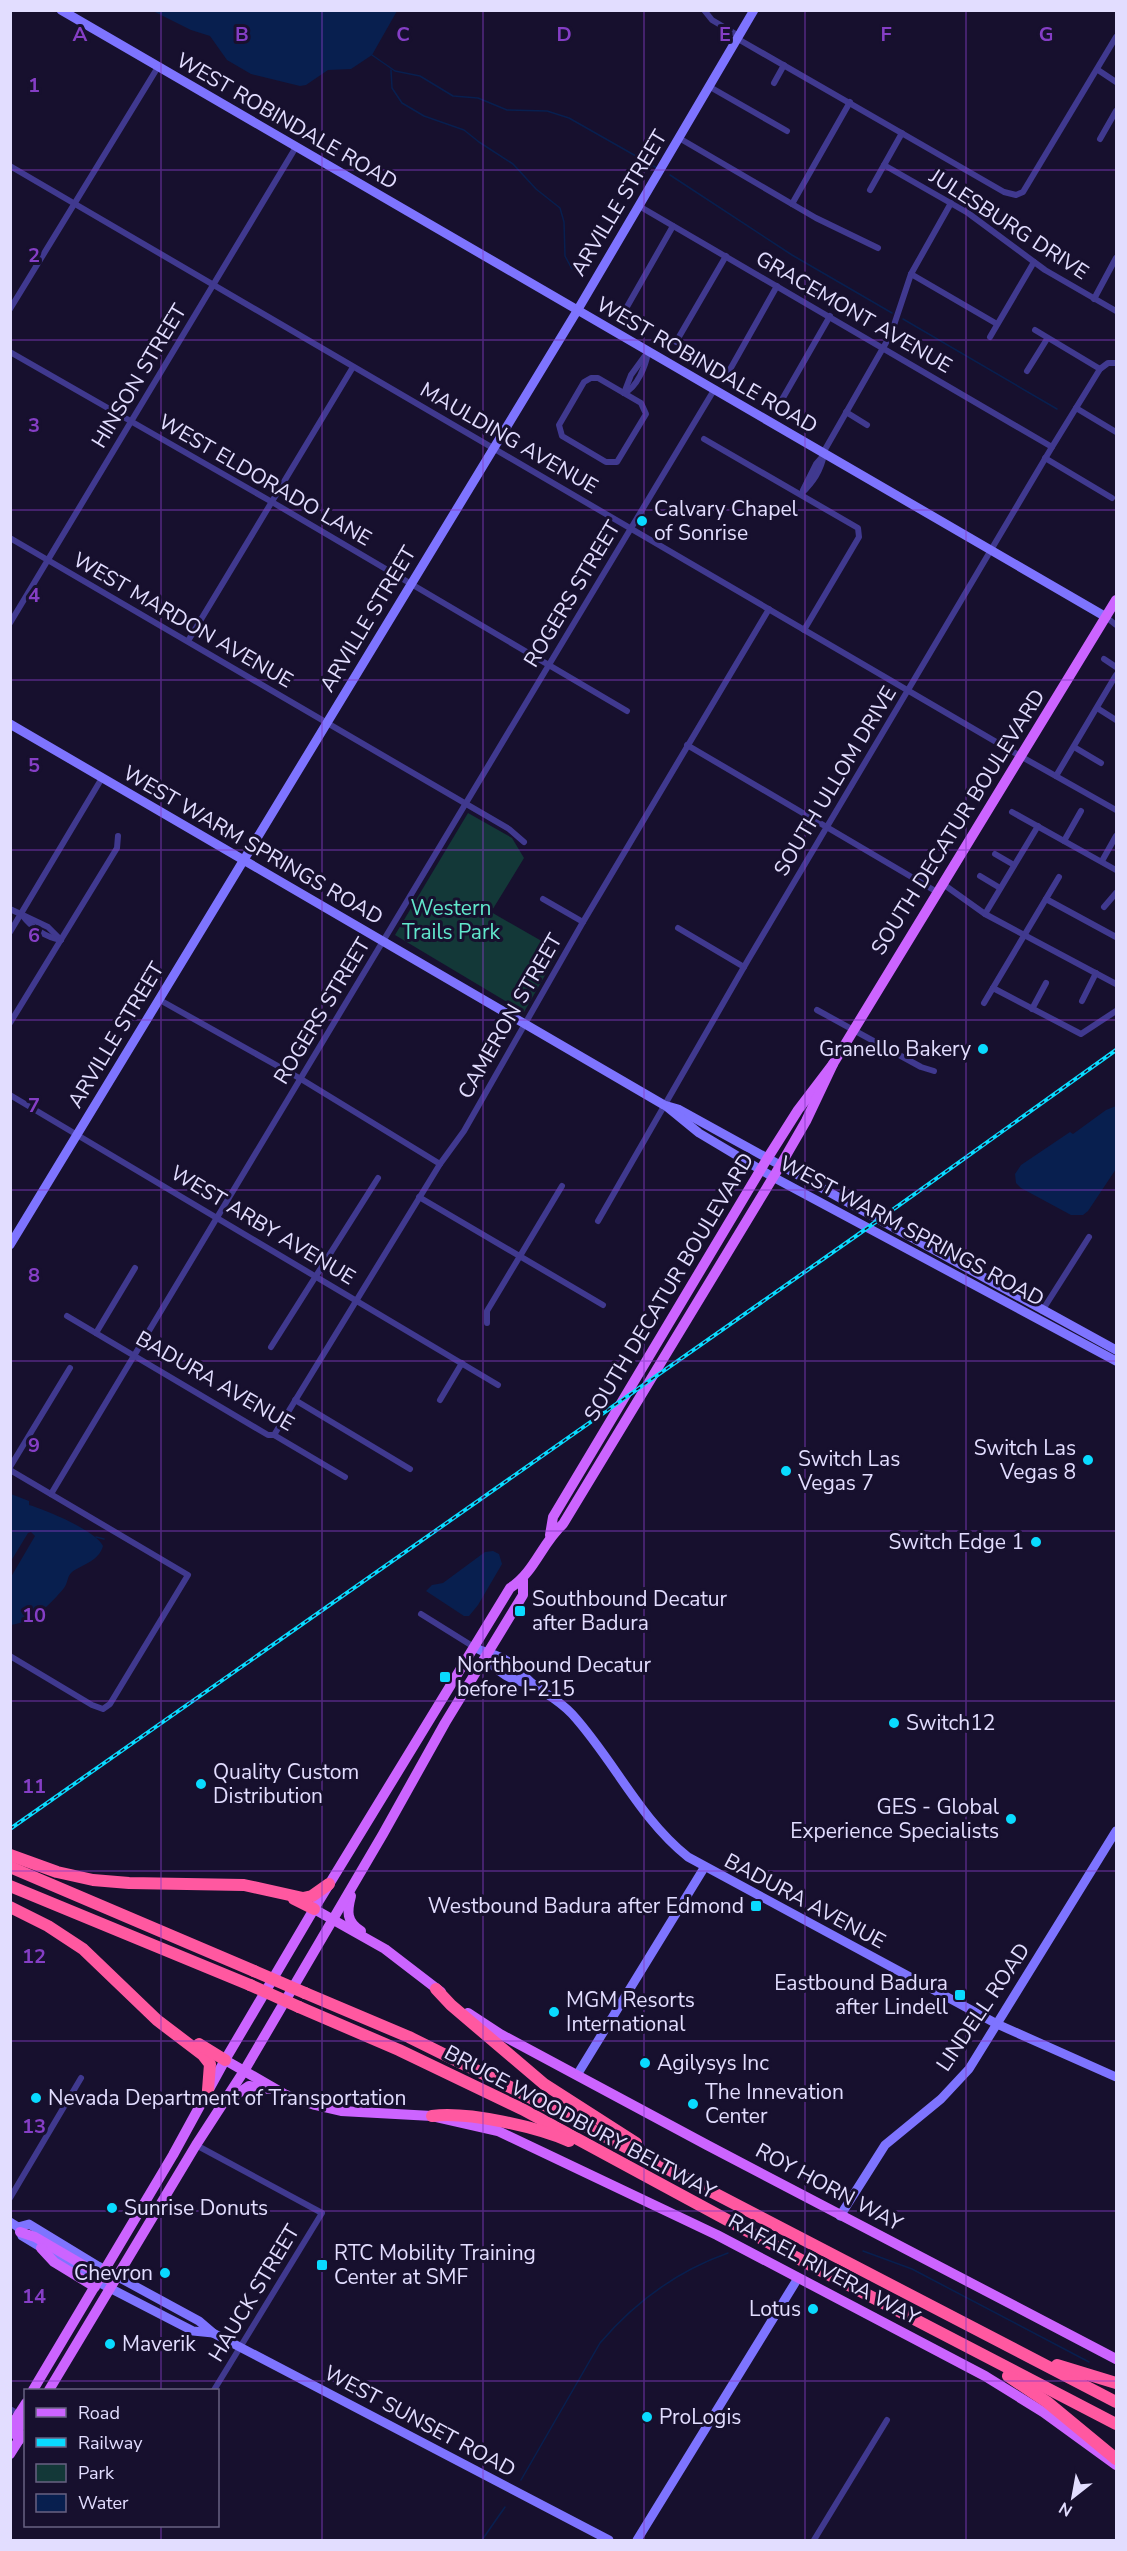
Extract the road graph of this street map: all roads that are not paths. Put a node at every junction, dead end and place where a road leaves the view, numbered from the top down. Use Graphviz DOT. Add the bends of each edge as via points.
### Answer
graph roads {
  1 [pos="61,10"];
  2 [pos="704,10"];
  3 [pos="754,10"];
  4 [pos="738,37"];
  5 [pos="1116,37"];
  6 [pos="784,65"];
  7 [pos="158,67"];
  8 [pos="1098,69"];
  9 [pos="1116,82"];
  10 [pos="774,83"];
  11 [pos="710,87"];
  12 [pos="850,102"];
  13 [pos="1116,111"];
  14 [pos="787,131"];
  15 [pos="902,133"];
  16 [pos="679,138"];
  17 [pos="1100,139"];
  18 [pos="296,147"];
  19 [pos="884,165"];
  20 [pos="10,166"];
  21 [pos="870,190"];
  22 [pos="951,203"];
  23 [pos="75,204"];
  24 [pos="792,204"];
  25 [pos="639,206"];
  26 [pos="673,226"];
  27 [pos="878,249"];
  28 [pos="726,256"];
  29 [pos="1116,258"];
  30 [pos="1034,262"];
  31 [pos="911,274"];
  32 [pos="213,284"];
  33 [pos="777,286"];
  34 [pos="1094,298"];
  35 [pos="10,309"];
  36 [pos="577,311"];
  37 [pos="1116,311"];
  38 [pos="624,312"];
  39 [pos="830,316"];
  40 [pos="997,324"];
  41 [pos="1035,330"];
  42 [pos="990,338"];
  43 [pos="1047,339"];
  44 [pos="676,342"];
  45 [pos="884,347"];
  46 [pos="10,352"];
  47 [pos="648,352"];
  48 [pos="1116,363"];
  49 [pos="353,367"];
  50 [pos="1100,369"];
  51 [pos="1027,371"];
  52 [pos="728,373"];
  53 [pos="714,390"];
  54 [pos="624,393"];
  55 [pos="780,403"];
  56 [pos="1076,408"];
  57 [pos="846,412"];
  58 [pos="130,422"];
  59 [pos="867,425"];
  60 [pos="1116,432"];
  61 [pos="704,439"];
  62 [pos="492,447"];
  63 [pos="1052,447"];
  64 [pos="823,454"];
  65 [pos="1045,458"];
  66 [pos="801,494"];
  67 [pos="1112,498"];
  68 [pos="272,502"];
  69 [pos="631,528"];
  70 [pos="10,538"];
  71 [pos="992,550"];
  72 [pos="48,560"];
  73 [pos="410,583"];
  74 [pos="1116,600"];
  75 [pos="769,609"];
  76 [pos="1106,617"];
  77 [pos="10,623"];
  78 [pos="1116,624"];
  79 [pos="804,630"];
  80 [pos="188,641"];
  81 [pos="1104,659"];
  82 [pos="548,665"];
  83 [pos="1116,667"];
  84 [pos="1116,675"];
  85 [pos="908,689"];
  86 [pos="1097,708"];
  87 [pos="627,711"];
  88 [pos="1116,720"];
  89 [pos="327,723"];
  90 [pos="10,724"];
  91 [pos="687,745"];
  92 [pos="1074,747"];
  93 [pos="1022,757"];
  94 [pos="1101,763"];
  95 [pos="1056,776"];
  96 [pos="102,778"];
  97 [pos="465,803"];
  98 [pos="1116,810"];
  99 [pos="1081,811"];
  100 [pos="1012,812"];
  101 [pos="1038,826"];
  102 [pos="826,828"];
  103 [pos="118,836"];
  104 [pos="1116,836"];
  105 [pos="1064,841"];
  106 [pos="524,842"];
  107 [pos="995,854"];
  108 [pos="243,860"];
  109 [pos="1102,861"];
  110 [pos="1014,865"];
  111 [pos="1116,870"];
  112 [pos="980,876"];
  113 [pos="1059,877"];
  114 [pos="940,888"];
  115 [pos="1000,888"];
  116 [pos="1116,893"];
  117 [pos="543,899"];
  118 [pos="1046,899"];
  119 [pos="1104,907"];
  120 [pos="10,909"];
  121 [pos="985,914"];
  122 [pos="21,915"];
  123 [pos="583,922"];
  124 [pos="678,928"];
  125 [pos="10,932"];
  126 [pos="1024,934"];
  127 [pos="1116,938"];
  128 [pos="61,940"];
  129 [pos="382,942"];
  130 [pos="744,967"];
  131 [pos="1096,973"];
  132 [pos="1046,983"];
  133 [pos="1116,984"];
  134 [pos="993,988"];
  135 [pos="158,999"];
  136 [pos="1082,1001"];
  137 [pos="984,1003"];
  138 [pos="1032,1009"];
  139 [pos="817,1010"];
  140 [pos="1116,1011"];
  141 [pos="10,1023"];
  142 [pos="524,1024"];
  143 [pos="853,1031"];
  144 [pos="833,1064"];
  145 [pos="934,1071"];
  146 [pos="301,1079"];
  147 [pos="10,1095"];
  148 [pos="664,1105"];
  149 [pos="78,1134"];
  150 [pos="767,1159"];
  151 [pos="440,1164"];
  152 [pos="780,1166"];
  153 [pos="761,1170"];
  154 [pos="773,1177"];
  155 [pos="378,1178"];
  156 [pos="562,1186"];
  157 [pos="419,1197"];
  158 [pos="218,1217"];
  159 [pos="598,1221"];
  160 [pos="1089,1237"];
  161 [pos="10,1245"];
  162 [pos="520,1257"];
  163 [pos="135,1268"];
  164 [pos="318,1276"];
  165 [pos="357,1300"];
  166 [pos="603,1305"];
  167 [pos="1042,1311"];
  168 [pos="67,1316"];
  169 [pos="487,1323"];
  170 [pos="96,1333"];
  171 [pos="271,1347"];
  172 [pos="1116,1350"];
  173 [pos="135,1356"];
  174 [pos="1116,1361"];
  175 [pos="462,1363"];
  176 [pos="70,1368"];
  177 [pos="498,1385"];
  178 [pos="295,1400"];
  179 [pos="440,1400"];
  180 [pos="274,1435"];
  181 [pos="10,1468"];
  182 [pos="410,1469"];
  183 [pos="345,1477"];
  184 [pos="51,1494"];
  185 [pos="550,1535"];
  186 [pos="523,1580"];
  187 [pos="421,1614"];
  188 [pos="474,1647"];
  189 [pos="487,1654"];
  190 [pos="10,1656"];
  191 [pos="1116,1832"];
  192 [pos="12,1860"];
  193 [pos="704,1868"];
  194 [pos="359,1876"];
  195 [pos="329,1884"];
  196 [pos="10,1886"];
  197 [pos="282,1894"];
  198 [pos="10,1907"];
  199 [pos="314,1909"];
  200 [pos="333,1920"];
  201 [pos="385,1949"];
  202 [pos="436,1989"];
  203 [pos="997,2024"];
  204 [pos="171,2030"];
  205 [pos="225,2060"];
  206 [pos="244,2071"];
  207 [pos="577,2075"];
  208 [pos="1116,2077"];
  209 [pos="81,2078"];
  210 [pos="208,2090"];
  211 [pos="286,2095"];
  212 [pos="220,2108"];
  213 [pos="432,2116"];
  214 [pos="196,2145"];
  215 [pos="615,2159"];
  216 [pos="703,2186"];
  217 [pos="10,2198"];
  218 [pos="840,2216"];
  219 [pos="16,2227"];
  220 [pos="41,2248"];
  221 [pos="100,2278"];
  222 [pos="798,2278"];
  223 [pos="115,2283"];
  224 [pos="915,2319"];
  225 [pos="240,2347"];
  226 [pos="1116,2360"];
  227 [pos="1038,2361"];
  228 [pos="1116,2383"];
  229 [pos="34,2389"];
  230 [pos="50,2389"];
  231 [pos="215,2389"];
  232 [pos="1116,2402"];
  233 [pos="15,2411"];
  234 [pos="887,2420"];
  235 [pos="1116,2424"];
  236 [pos="10,2428"];
  237 [pos="24,2432"];
  238 [pos="19,2440"];
  239 [pos="10,2454"];
  240 [pos="1116,2459"];
  241 [pos="1116,2465"];
  242 [pos="609,2541"];
  243 [pos="637,2541"];
  244 [pos="814,2541"];
  1 -- 7 [label="street, WEST ROBINDALE ROAD"];
  2 -- 4 [label="street"];
  3 -- 4 [label="street, ARVILLE STREET"];
  4 -- 6 [label="street"];
  4 -- 11 [label="street, ARVILLE STREET"];
  5 -- 8 [label="street"];
  6 -- 10 [label="street"];
  6 -- 12 [label="street"];
  7 -- 18 [label="street, WEST ROBINDALE ROAD"];
  7 -- 23 [label="street"];
  8 -- 9 [label="street"];
  8 -- 15 [label="street" via="1023,192 1016,195 1004,192"];
  11 -- 14 [label="street"];
  11 -- 16 [label="street, ARVILLE STREET"];
  12 -- 15 [label="street"];
  12 -- 24 [label="street"];
  13 -- 17 [label="street"];
  15 -- 19 [label="street"];
  16 -- 24 [label="street"];
  16 -- 25 [label="street, ARVILLE STREET"];
  18 -- 32 [label="street, HINSON STREET"];
  18 -- 36 [label="street, WEST ROBINDALE ROAD"];
  19 -- 21 [label="street"];
  19 -- 22 [label="street, JULESBURG DRIVE"];
  20 -- 23 [label="street, MAULDING AVENUE"];
  22 -- 30 [label="street, JULESBURG DRIVE"];
  22 -- 31 [label="street"];
  23 -- 32 [label="street, MAULDING AVENUE"];
  23 -- 35 [label="street"];
  24 -- 27 [label="street"];
  25 -- 26 [label="street, GRACEMONT AVENUE"];
  25 -- 36 [label="street, ARVILLE STREET"];
  26 -- 28 [label="street, GRACEMONT AVENUE"];
  26 -- 38 [label="street"];
  28 -- 33 [label="street, GRACEMONT AVENUE"];
  28 -- 44 [label="street"];
  29 -- 34 [label="street"];
  30 -- 34 [label="street, JULESBURG DRIVE"];
  30 -- 40 [label="street"];
  31 -- 40 [label="street"];
  31 -- 45 [label="street"];
  32 -- 49 [label="street, MAULDING AVENUE"];
  32 -- 58 [label="street, HINSON STREET"];
  33 -- 39 [label="street, GRACEMONT AVENUE"];
  33 -- 52 [label="street"];
  34 -- 37 [label="street, JULESBURG DRIVE"];
  36 -- 47 [label="street, WEST ROBINDALE ROAD"];
  36 -- 62 [label="street, ARVILLE STREET"];
  39 -- 45 [label="street, GRACEMONT AVENUE"];
  39 -- 55 [label="street"];
  40 -- 42 [label="street"];
  41 -- 43 [label="street"];
  43 -- 50 [label="street"];
  43 -- 51 [label="street"];
  45 -- 57 [label="street"];
  45 -- 63 [label="street, GRACEMONT AVENUE"];
  46 -- 58 [label="street, WEST ELDORADO LANE"];
  47 -- 53 [label="street, WEST ROBINDALE ROAD"];
  47 -- 54 [label="street" via="630,391"];
  48 -- 50 [label="street, SOUTH ULLOM DRIVE"];
  49 -- 62 [label="street, MAULDING AVENUE"];
  49 -- 68 [label="street"];
  50 -- 56 [label="street, SOUTH ULLOM DRIVE"];
  53 -- 64 [label="street, WEST ROBINDALE ROAD"];
  53 -- 69 [label="street, ROGERS STREET"];
  54 -- 54 [label="street" via="598,378 584,382 559,425 562,436 606,462 617,462 646,414 642,403"];
  56 -- 60 [label="street"];
  56 -- 63 [label="street, SOUTH ULLOM DRIVE"];
  57 -- 59 [label="street"];
  57 -- 64 [label="street"];
  58 -- 68 [label="street, WEST ELDORADO LANE"];
  58 -- 72 [label="street, HINSON STREET"];
  61 -- 66 [label="street"];
  62 -- 69 [label="street, MAULDING AVENUE"];
  62 -- 73 [label="street, ARVILLE STREET"];
  63 -- 65 [label="street, SOUTH ULLOM DRIVE"];
  64 -- 66 [label="street"];
  64 -- 71 [label="street, WEST ROBINDALE ROAD"];
  65 -- 67 [label="street"];
  65 -- 71 [label="street, SOUTH ULLOM DRIVE"];
  66 -- 79 [label="street" via="858,528 859,537"];
  68 -- 73 [label="street, WEST ELDORADO LANE"];
  68 -- 80 [label="street"];
  69 -- 75 [label="street, MAULDING AVENUE"];
  69 -- 82 [label="street, ROGERS STREET"];
  70 -- 72 [label="street, WEST MARDON AVENUE"];
  71 -- 76 [label="street, WEST ROBINDALE ROAD"];
  71 -- 85 [label="street, SOUTH ULLOM DRIVE"];
  72 -- 77 [label="street, HINSON STREET"];
  72 -- 80 [label="street, WEST MARDON AVENUE"];
  73 -- 82 [label="street, WEST ELDORADO LANE"];
  73 -- 89 [label="street, ARVILLE STREET"];
  74 -- 76 [label="main road, SOUTH DECATUR BOULEVARD"];
  75 -- 79 [label="street, MAULDING AVENUE"];
  75 -- 91 [label="street, CAMERON STREET"];
  76 -- 78 [label="street, WEST ROBINDALE ROAD"];
  76 -- 93 [label="main road, SOUTH DECATUR BOULEVARD"];
  79 -- 85 [label="street, MAULDING AVENUE"];
  80 -- 89 [label="street, WEST MARDON AVENUE"];
  81 -- 83 [label="street"];
  82 -- 87 [label="street, WEST ELDORADO LANE"];
  82 -- 97 [label="street, ROGERS STREET"];
  84 -- 86 [label="street"];
  85 -- 93 [label="street, MAULDING AVENUE"];
  85 -- 102 [label="street, SOUTH ULLOM DRIVE"];
  86 -- 88 [label="street"];
  86 -- 92 [label="street"];
  89 -- 97 [label="street, WEST MARDON AVENUE"];
  89 -- 108 [label="street, ARVILLE STREET"];
  90 -- 96 [label="street, WEST WARM SPRINGS ROAD"];
  91 -- 102 [label="street"];
  91 -- 123 [label="street, CAMERON STREET"];
  92 -- 94 [label="street"];
  92 -- 95 [label="street"];
  93 -- 95 [label="street, MAULDING AVENUE"];
  93 -- 114 [label="main road, SOUTH DECATUR BOULEVARD"];
  95 -- 98 [label="street, MAULDING AVENUE"];
  96 -- 108 [label="street, WEST WARM SPRINGS ROAD"];
  96 -- 122 [label="street"];
  97 -- 106 [label="street, WEST MARDON AVENUE"];
  97 -- 129 [label="street, ROGERS STREET"];
  99 -- 105 [label="street"];
  100 -- 101 [label="street"];
  101 -- 105 [label="street"];
  101 -- 110 [label="street"];
  102 -- 114 [label="street"];
  102 -- 130 [label="street, SOUTH ULLOM DRIVE"];
  103 -- 128 [label="street" via="117,848"];
  104 -- 109 [label="street"];
  105 -- 109 [label="street"];
  107 -- 110 [label="street"];
  108 -- 129 [label="street, WEST WARM SPRINGS ROAD"];
  108 -- 135 [label="street, ARVILLE STREET"];
  109 -- 111 [label="street"];
  110 -- 115 [label="street"];
  112 -- 115 [label="street"];
  113 -- 118 [label="street"];
  114 -- 121 [label="street"];
  114 -- 143 [label="main road, SOUTH DECATUR BOULEVARD"];
  115 -- 121 [label="street"];
  116 -- 119 [label="street"];
  117 -- 123 [label="street"];
  118 -- 126 [label="street"];
  118 -- 127 [label="street"];
  120 -- 122 [label="street"];
  121 -- 126 [label="street"];
  122 -- 125 [label="street"];
  122 -- 128 [label="street" via="30,926"];
  123 -- 142 [label="street, CAMERON STREET"];
  124 -- 130 [label="street"];
  126 -- 131 [label="street"];
  126 -- 134 [label="street"];
  128 -- 141 [label="street"];
  129 -- 142 [label="street, WEST WARM SPRINGS ROAD"];
  129 -- 146 [label="street, ROGERS STREET"];
  130 -- 148 [label="street, SOUTH ULLOM DRIVE"];
  131 -- 133 [label="street"];
  131 -- 136 [label="street"];
  132 -- 138 [label="street"];
  134 -- 137 [label="street"];
  134 -- 138 [label="street"];
  135 -- 146 [label="street"];
  135 -- 149 [label="street, ARVILLE STREET"];
  138 -- 140 [label="street" via="1081,1034"];
  139 -- 143 [label="street"];
  142 -- 148 [label="street, WEST WARM SPRINGS ROAD"];
  142 -- 151 [label="street, CAMERON STREET" via="464,1131"];
  143 -- 144 [label="main road, SOUTH DECATUR BOULEVARD"];
  143 -- 145 [label="street"];
  144 -- 150 [label="main road, SOUTH DECATUR BOULEVARD"];
  144 -- 152 [label="main road, SOUTH DECATUR BOULEVARD"];
  146 -- 151 [label="street"];
  146 -- 158 [label="street, ROGERS STREET"];
  147 -- 149 [label="street, WEST ARBY AVENUE"];
  148 -- 150 [label="street, WEST WARM SPRINGS ROAD"];
  148 -- 153 [label="street, WEST WARM SPRINGS ROAD" via="699,1133"];
  148 -- 159 [label="street, SOUTH ULLOM DRIVE"];
  149 -- 158 [label="street, WEST ARBY AVENUE"];
  149 -- 161 [label="street, ARVILLE STREET"];
  150 -- 152 [label="street, WEST WARM SPRINGS ROAD"];
  150 -- 153 [label="main road, SOUTH DECATUR BOULEVARD"];
  151 -- 157 [label="street, CAMERON STREET"];
  152 -- 154 [label="main road, SOUTH DECATUR BOULEVARD"];
  152 -- 167 [label="street, WEST WARM SPRINGS ROAD"];
  153 -- 154 [label="street, WEST WARM SPRINGS ROAD"];
  153 -- 185 [label="main road, SOUTH DECATUR BOULEVARD" via="553,1517"];
  154 -- 174 [label="street, WEST WARM SPRINGS ROAD"];
  154 -- 185 [label="main road, SOUTH DECATUR BOULEVARD" via="563,1524"];
  155 -- 164 [label="street"];
  156 -- 162 [label="street"];
  157 -- 162 [label="street"];
  157 -- 165 [label="street, CAMERON STREET"];
  158 -- 164 [label="street, WEST ARBY AVENUE"];
  158 -- 173 [label="street, ROGERS STREET"];
  160 -- 167 [label="street"];
  162 -- 166 [label="street"];
  162 -- 169 [label="street" via="487,1311"];
  163 -- 170 [label="street"];
  164 -- 165 [label="street, WEST ARBY AVENUE"];
  164 -- 171 [label="street"];
  165 -- 175 [label="street, WEST ARBY AVENUE"];
  165 -- 178 [label="street, CAMERON STREET"];
  167 -- 172 [label="street, WEST WARM SPRINGS ROAD"];
  168 -- 170 [label="street, BADURA AVENUE"];
  170 -- 173 [label="street, BADURA AVENUE"];
  173 -- 180 [label="street, BADURA AVENUE"];
  173 -- 184 [label="street, ROGERS STREET"];
  175 -- 177 [label="street, WEST ARBY AVENUE"];
  175 -- 179 [label="street"];
  176 -- 181 [label="street"];
  178 -- 180 [label="street, CAMERON STREET"];
  178 -- 182 [label="street"];
  180 -- 183 [label="street, BADURA AVENUE"];
  181 -- 184 [label="street"];
  184 -- 190 [label="street" via="188,1575 110,1704 103,1708"];
  185 -- 186 [label="main road, SOUTH DECATUR BOULEVARD"];
  186 -- 188 [label="main road, SOUTH DECATUR BOULEVARD" via="510,1588"];
  186 -- 189 [label="main road, SOUTH DECATUR BOULEVARD" via="523,1595"];
  187 -- 188 [label="street, BADURA AVENUE"];
  188 -- 189 [label="street, BADURA AVENUE"];
  188 -- 195 [label="main road, SOUTH DECATUR BOULEVARD"];
  189 -- 193 [label="street, BADURA AVENUE" via="524,1674 571,1712 652,1823 670,1843"];
  189 -- 194 [label="main road, SOUTH DECATUR BOULEVARD"];
  191 -- 203 [label="street, LINDELL ROAD"];
  192 -- 197 [label="highway" via="110,1882 220,1884"];
  192 -- 216 [label="highway, BRUCE WOODBURY BELTWAY, bridge" via="454,2058"];
  193 -- 203 [label="street, BADURA AVENUE"];
  193 -- 207 [label="street"];
  194 -- 200 [label="main road, SOUTH DECATUR BOULEVARD"];
  194 -- 201 [label="main road" via="349,1904 349,1918 353,1926"];
  195 -- 197 [label="highway" via="307,1898"];
  195 -- 199 [label="main road, SOUTH DECATUR BOULEVARD"];
  196 -- 215 [label="highway, BRUCE WOODBURY BELTWAY, bridge" via="418,2059"];
  197 -- 199 [label="highway"];
  198 -- 204 [label="highway" via="83,1949"];
  199 -- 200 [label="main road, ROY HORN WAY"];
  199 -- 205 [label="main road, SOUTH DECATUR BOULEVARD"];
  200 -- 201 [label="main road, ROY HORN WAY"];
  200 -- 206 [label="main road, SOUTH DECATUR BOULEVARD"];
  201 -- 202 [label="main road, ROY HORN WAY"];
  202 -- 207 [label="main road, ROY HORN WAY" via="478,2020"];
  202 -- 216 [label="highway" via="544,2084"];
  203 -- 208 [label="street, BADURA AVENUE"];
  203 -- 218 [label="street, LINDELL ROAD" via="969,2069 941,2099 885,2145"];
  204 -- 205 [label="highway"];
  204 -- 210 [label="highway" via="209,2062"];
  205 -- 206 [label="main road, RAFAEL RIVERA WAY"];
  205 -- 210 [label="main road, SOUTH DECATUR BOULEVARD"];
  206 -- 211 [label="main road, RAFAEL RIVERA WAY"];
  206 -- 212 [label="main road, SOUTH DECATUR BOULEVARD"];
  207 -- 218 [label="main road, ROY HORN WAY"];
  209 -- 217 [label="street"];
  210 -- 221 [label="main road, SOUTH DECATUR BOULEVARD"];
  211 -- 212 [label="main road" via="249,2086"];
  211 -- 213 [label="main road, RAFAEL RIVERA WAY" via="340,2111"];
  212 -- 214 [label="main road, SOUTH DECATUR BOULEVARD"];
  213 -- 215 [label="highway" via="486,2118 563,2139"];
  213 -- 222 [label="main road, RAFAEL RIVERA WAY" via="498,2131"];
  214 -- 223 [label="main road, SOUTH DECATUR BOULEVARD"];
  214 -- 225 [label="street, HAUCK STREET" via="322,2213"];
  215 -- 224 [label="highway, BRUCE WOODBURY BELTWAY"];
  216 -- 227 [label="highway, BRUCE WOODBURY BELTWAY"];
  218 -- 226 [label="main road, ROY HORN WAY"];
  219 -- 220 [label="street" via="22,2236"];
  219 -- 221 [label="main road"];
  220 -- 221 [label="main road" via="54,2262"];
  221 -- 223 [label="main road"];
  221 -- 229 [label="main road, SOUTH DECATUR BOULEVARD"];
  222 -- 241 [label="main road, RAFAEL RIVERA WAY" via="985,2376"];
  222 -- 243 [label="street"];
  223 -- 225 [label="street, WEST SUNSET ROAD" via="193,2331 213,2333"];
  223 -- 230 [label="main road, SOUTH DECATUR BOULEVARD"];
  224 -- 235 [label="highway, BRUCE WOODBURY BELTWAY"];
  224 -- 240 [label="highway" via="1016,2380"];
  225 -- 231 [label="street, HAUCK STREET"];
  225 -- 242 [label="street, WEST SUNSET ROAD"];
  227 -- 228 [label="highway"];
  227 -- 232 [label="highway, BRUCE WOODBURY BELTWAY"];
  233 -- 236 [label="main road"];
  233 -- 238 [label="main road" via="23,2417 16,2434"];
  234 -- 244 [label="street"];
  237 -- 238 [label="main road"];
  238 -- 239 [label="main road"];
}
